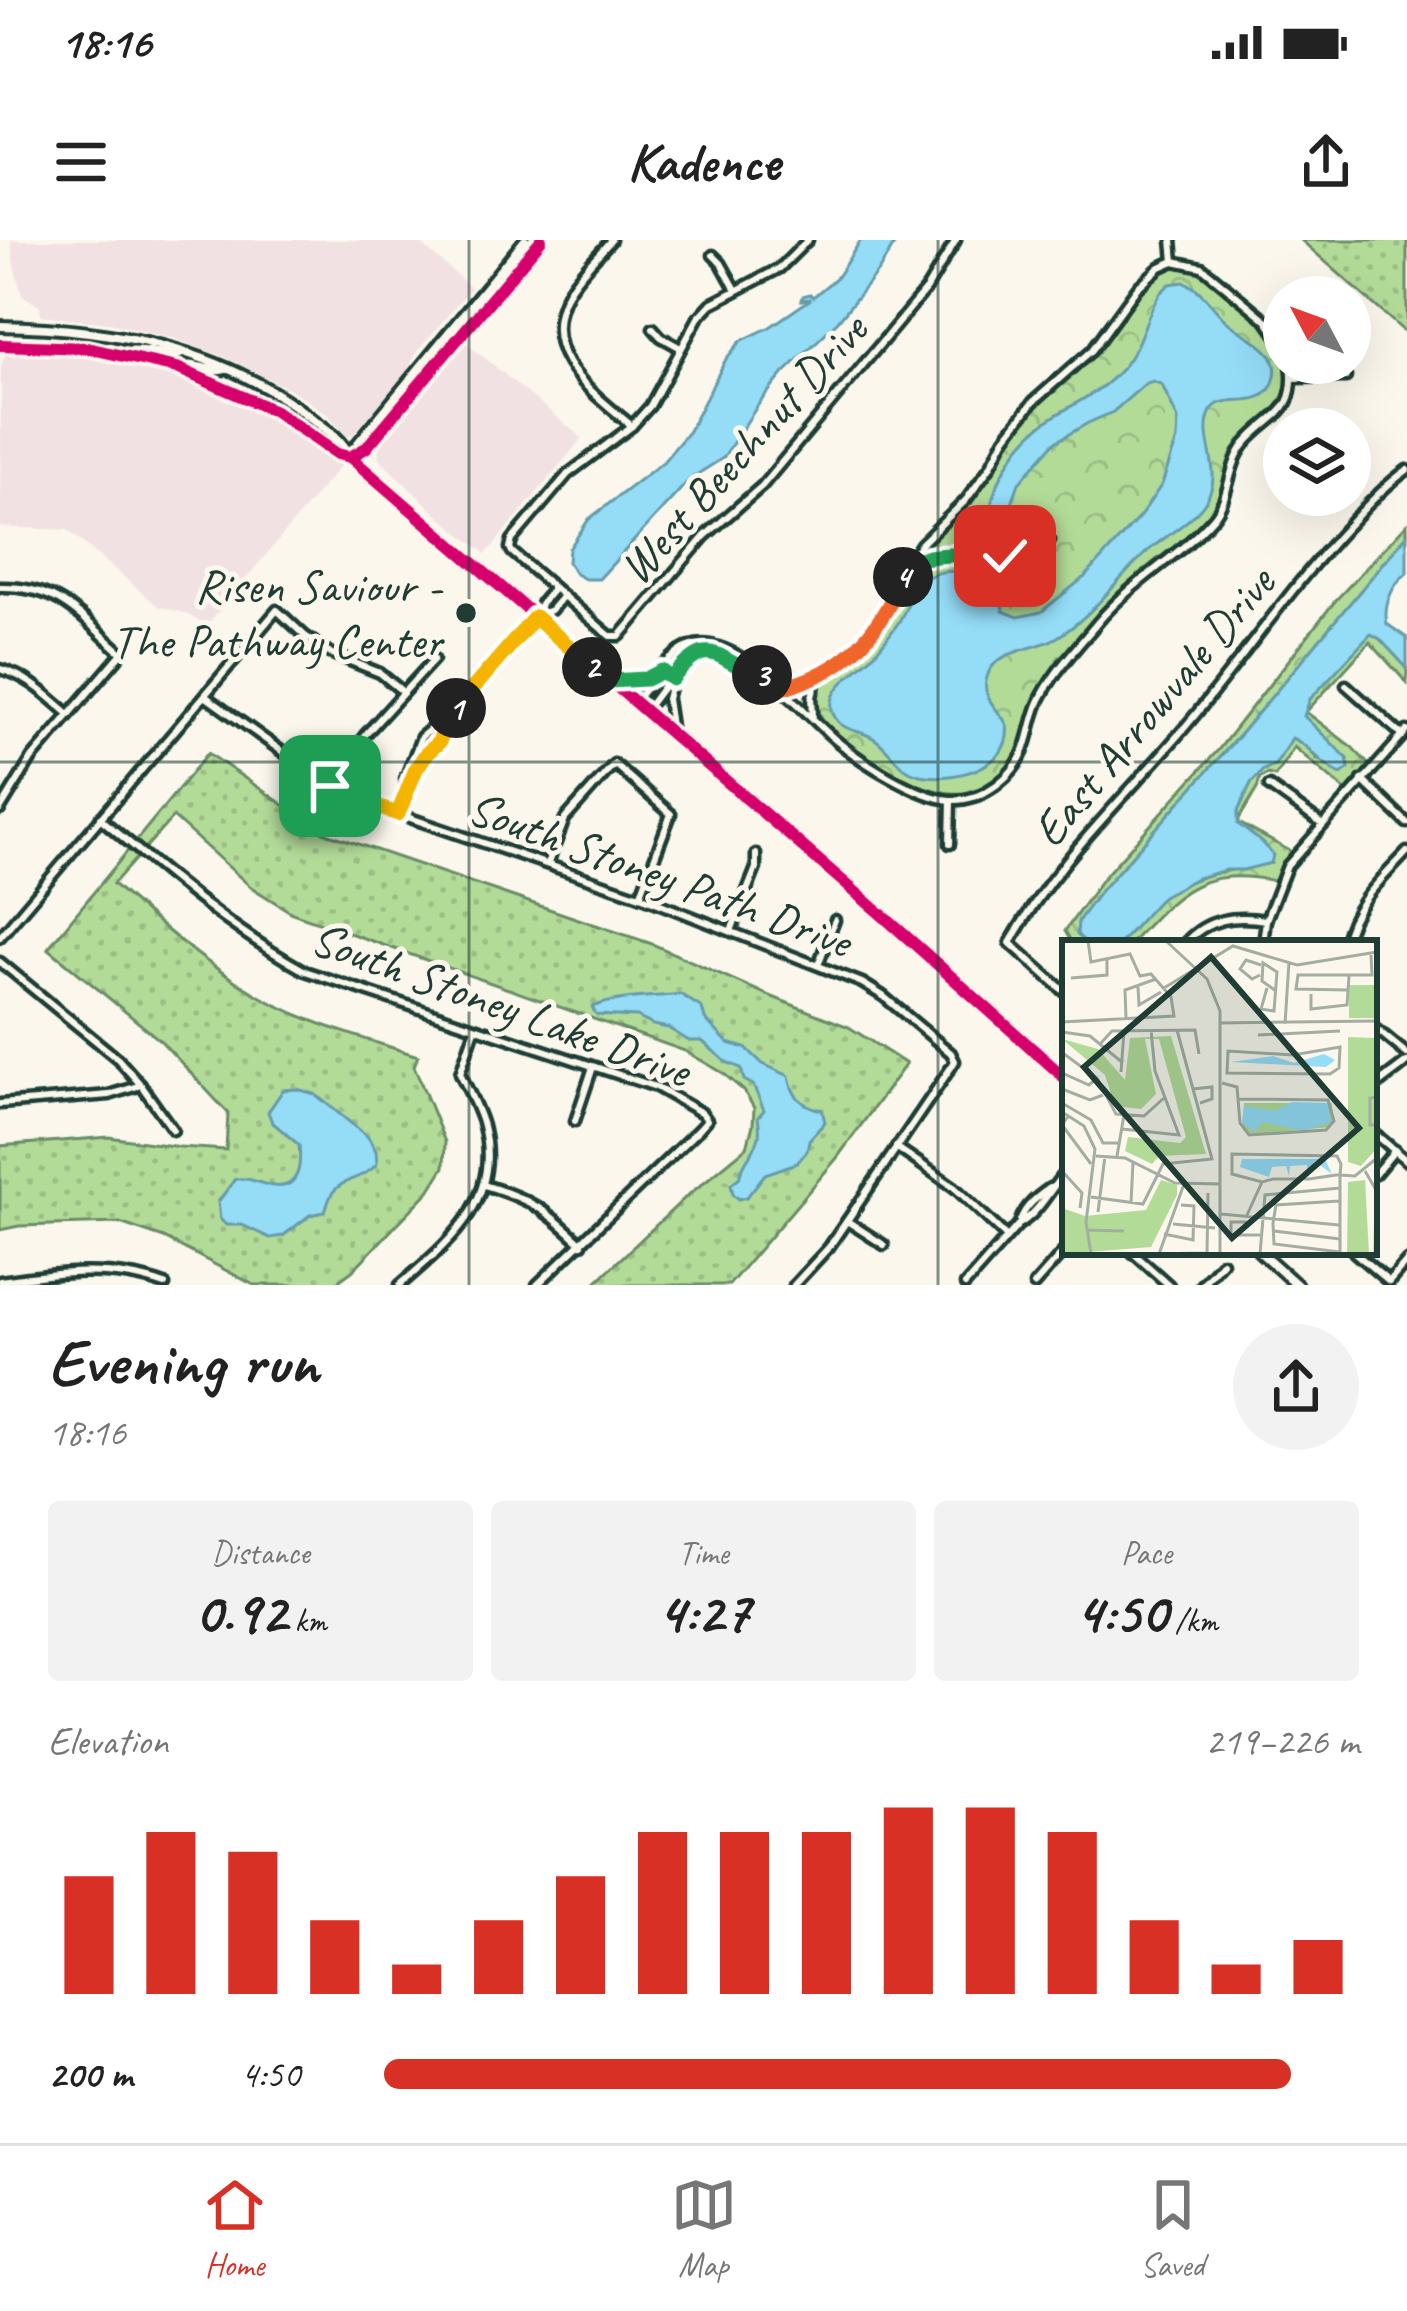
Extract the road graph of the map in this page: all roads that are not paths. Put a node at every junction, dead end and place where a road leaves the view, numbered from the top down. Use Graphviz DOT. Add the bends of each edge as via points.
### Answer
graph roads {
  1 [pos="525,240"];
  2 [pos="541,240"];
  3 [pos="611,240"];
  4 [pos="808,240"];
  5 [pos="956,240"];
  6 [pos="1172,240"];
  7 [pos="713,255"];
  8 [pos="1174,261"];
  9 [pos="736,290"];
  10 [pos="1263,318"];
  11 [pos="0,326"];
  12 [pos="653,328"];
  13 [pos="558,336"];
  14 [pos="548,338"];
  15 [pos="0,345"];
  16 [pos="680,348"];
  17 [pos="116,352"];
  18 [pos="188,352"];
  19 [pos="176,368"];
  20 [pos="227,369"];
  21 [pos="1292,384"];
  22 [pos="632,427"];
  23 [pos="350,457"];
  24 [pos="1407,470"];
  25 [pos="1050,540"];
  26 [pos="910,561"];
  27 [pos="0,587"];
  28 [pos="554,588"];
  29 [pos="563,596"];
  30 [pos="535,617"];
  31 [pos="686,648"];
  32 [pos="692,657"];
  33 [pos="434,659"];
  34 [pos="0,669"];
  35 [pos="662,671"];
  36 [pos="763,675"];
  37 [pos="817,677"];
  38 [pos="672,679"];
  39 [pos="609,681"];
  40 [pos="1346,686"];
  41 [pos="781,688"];
  42 [pos="403,692"];
  43 [pos="205,696"];
  44 [pos="634,703"];
  45 [pos="644,712"];
  46 [pos="69,714"];
  47 [pos="814,719"];
  48 [pos="1405,733"];
  49 [pos="673,736"];
  50 [pos="421,750"];
  51 [pos="1362,780"];
  52 [pos="1269,785"];
  53 [pos="330,786"];
  54 [pos="407,788"];
  55 [pos="951,800"];
  56 [pos="0,810"];
  57 [pos="398,814"];
  58 [pos="100,818"];
  59 [pos="1322,824"];
  60 [pos="1407,824"];
  61 [pos="950,844"];
  62 [pos="1407,852"];
  63 [pos="756,854"];
  64 [pos="548,863"];
  65 [pos="640,896"];
  66 [pos="835,920"];
  67 [pos="1266,920"];
  68 [pos="731,932"];
  69 [pos="0,937"];
  70 [pos="1345,939"];
  71 [pos="1189,940"];
  72 [pos="1263,940"];
  73 [pos="0,962"];
  74 [pos="818,965"];
  75 [pos="1062,989"];
  76 [pos="475,1028"];
  77 [pos="1377,1030"];
  78 [pos="1407,1058"];
  79 [pos="593,1067"];
  80 [pos="1062,1075"];
  81 [pos="1377,1084"];
  82 [pos="141,1085"];
  83 [pos="0,1104"];
  84 [pos="575,1121"];
  85 [pos="173,1130"];
  86 [pos="1377,1135"];
  87 [pos="896,1147"];
  88 [pos="1395,1150"];
  89 [pos="1407,1161"];
  90 [pos="1377,1171"];
  91 [pos="1062,1176"];
  92 [pos="483,1184"];
  93 [pos="847,1221"];
  94 [pos="1007,1237"];
  95 [pos="582,1244"];
  96 [pos="884,1245"];
  97 [pos="1062,1253"];
  98 [pos="1135,1255"];
  99 [pos="1263,1255"];
  100 [pos="1358,1255"];
  101 [pos="1407,1261"];
  102 [pos="1222,1262"];
  103 [pos="103,1271"];
  104 [pos="0,1281"];
  105 [pos="103,1285"];
  106 [pos="165,1285"];
  107 [pos="400,1285"];
  108 [pos="538,1285"];
  109 [pos="794,1285"];
  110 [pos="965,1285"];
  111 [pos="1034,1285"];
  112 [pos="1169,1285"];
  113 [pos="1201,1285"];
  114 [pos="1297,1285"];
  1 -- 23 [label="main road"];
  2 -- 23 [label="main road" via="366,448"];
  3 -- 13 [label="street" via="569,290"];
  4 -- 9 [label="street" via="780,268"];
  5 -- 29 [label="street, West Beechnut Drive" via="927,288 762,486 704,536 620,636 605,633"];
  6 -- 8 [label="street"];
  7 -- 9 [label="street"];
  8 -- 10 [label="street" via="1202,267"];
  8 -- 26 [label="street" via="1149,274 1093,350 1033,402 966,500"];
  9 -- 16 [label="street" via="710,304"];
  11 -- 18 [label="main road" via="104,332"];
  12 -- 16 [label="street"];
  13 -- 14 [label="street"];
  13 -- 22 [label="street" via="578,380"];
  15 -- 17 [label="main road"];
  16 -- 22 [label="street"];
  17 -- 18 [label="main road"];
  17 -- 19 [label="main road"];
  18 -- 20 [label="main road"];
  19 -- 20 [label="main road"];
  19 -- 23 [label="main road" via="275,411"];
  20 -- 23 [label="main road" via="294,405 345,444"];
  21 -- 55 [label="street" via="1279,415 1234,461 1214,517 1114,603 1044,692 1013,770 991,789"];
  22 -- 28 [label="street" via="568,474 512,540 510,548"];
  23 -- 30 [label="main road"];
  24 -- 75 [label="street, East Arrowvale Drive" via="1336,538 1048,883 1010,944"];
  25 -- 26 [label="street" via="1034,554"];
  26 -- 37 [label="street" via="880,622"];
  27 -- 46 [label="street" via="48,593 122,652"];
  28 -- 29 [label="street"];
  28 -- 30 [label="street"];
  29 -- 30 [label="street"];
  30 -- 39 [label="main road"];
  30 -- 50 [label="street"];
  31 -- 32 [label="street"];
  31 -- 35 [label="street"];
  31 -- 36 [label="street" via="720,646"];
  32 -- 36 [label="street" via="713,653"];
  32 -- 38 [label="street"];
  33 -- 42 [label="street"];
  34 -- 46 [label="street"];
  35 -- 38 [label="street"];
  35 -- 39 [label="street"];
  35 -- 44 [label="street"];
  36 -- 41 [label="street"];
  37 -- 41 [label="street"];
  37 -- 47 [label="street"];
  38 -- 45 [label="street"];
  38 -- 49 [label="street"];
  39 -- 44 [label="main road"];
  40 -- 48 [label="street"];
  41 -- 47 [label="street"];
  42 -- 43 [label="street" via="330,653 277,610"];
  42 -- 53 [label="street"];
  43 -- 53 [label="street, South Stoney Path Drive"];
  43 -- 58 [label="street"];
  44 -- 45 [label="main road"];
  45 -- 49 [label="main road"];
  46 -- 56 [label="street"];
  47 -- 55 [label="street" via="896,781"];
  48 -- 51 [label="street"];
  49 -- 80 [label="main road"];
  50 -- 54 [label="street"];
  50 -- 54 [label="street"];
  51 -- 59 [label="street"];
  51 -- 60 [label="street"];
  52 -- 59 [label="street"];
  53 -- 57 [label="street, South Stoney Path Drive"];
  54 -- 57 [label="street"];
  55 -- 61 [label="street"];
  57 -- 64 [label="street, South Stoney Path Drive"];
  58 -- 69 [label="street"];
  58 -- 76 [label="street, South Stoney Lake Drive" via="260,946 305,971"];
  59 -- 67 [label="street" via="1288,866"];
  62 -- 70 [label="street" via="1354,914"];
  63 -- 68 [label="street"];
  64 -- 65 [label="street, South Stoney Path Drive"];
  64 -- 65 [label="street" via="565,819 614,764 671,814"];
  65 -- 68 [label="street, South Stoney Path Drive"];
  66 -- 74 [label="street"];
  67 -- 71 [label="street" via="1227,917"];
  67 -- 72 [label="street"];
  68 -- 74 [label="street, South Stoney Path Drive"];
  73 -- 82 [label="street"];
  74 -- 87 [label="street, South Stoney Path Drive" via="883,996 955,1061"];
  76 -- 79 [label="street, South Stoney Lake Drive"];
  76 -- 92 [label="street" via="460,1073 483,1128"];
  77 -- 78 [label="street"];
  78 -- 81 [label="street"];
  79 -- 84 [label="street"];
  79 -- 95 [label="street, South Stoney Lake Drive" via="670,1093 707,1120"];
  82 -- 83 [label="street"];
  82 -- 85 [label="street"];
  86 -- 88 [label="street"];
  87 -- 93 [label="street"];
  87 -- 94 [label="street"];
  88 -- 89 [label="street"];
  88 -- 90 [label="street"];
  91 -- 94 [label="street"];
  92 -- 95 [label="street" via="552,1215"];
  92 -- 107 [label="street" via="463,1226"];
  93 -- 96 [label="street"];
  93 -- 109 [label="street"];
  94 -- 110 [label="street"];
  95 -- 108 [label="street"];
  97 -- 111 [label="street"];
  98 -- 112 [label="street"];
  99 -- 114 [label="main road"];
  100 -- 101 [label="street" via="1389,1282"];
  102 -- 113 [label="street"];
  103 -- 104 [label="street"];
  103 -- 105 [label="street"];
  103 -- 106 [label="street"];
}
